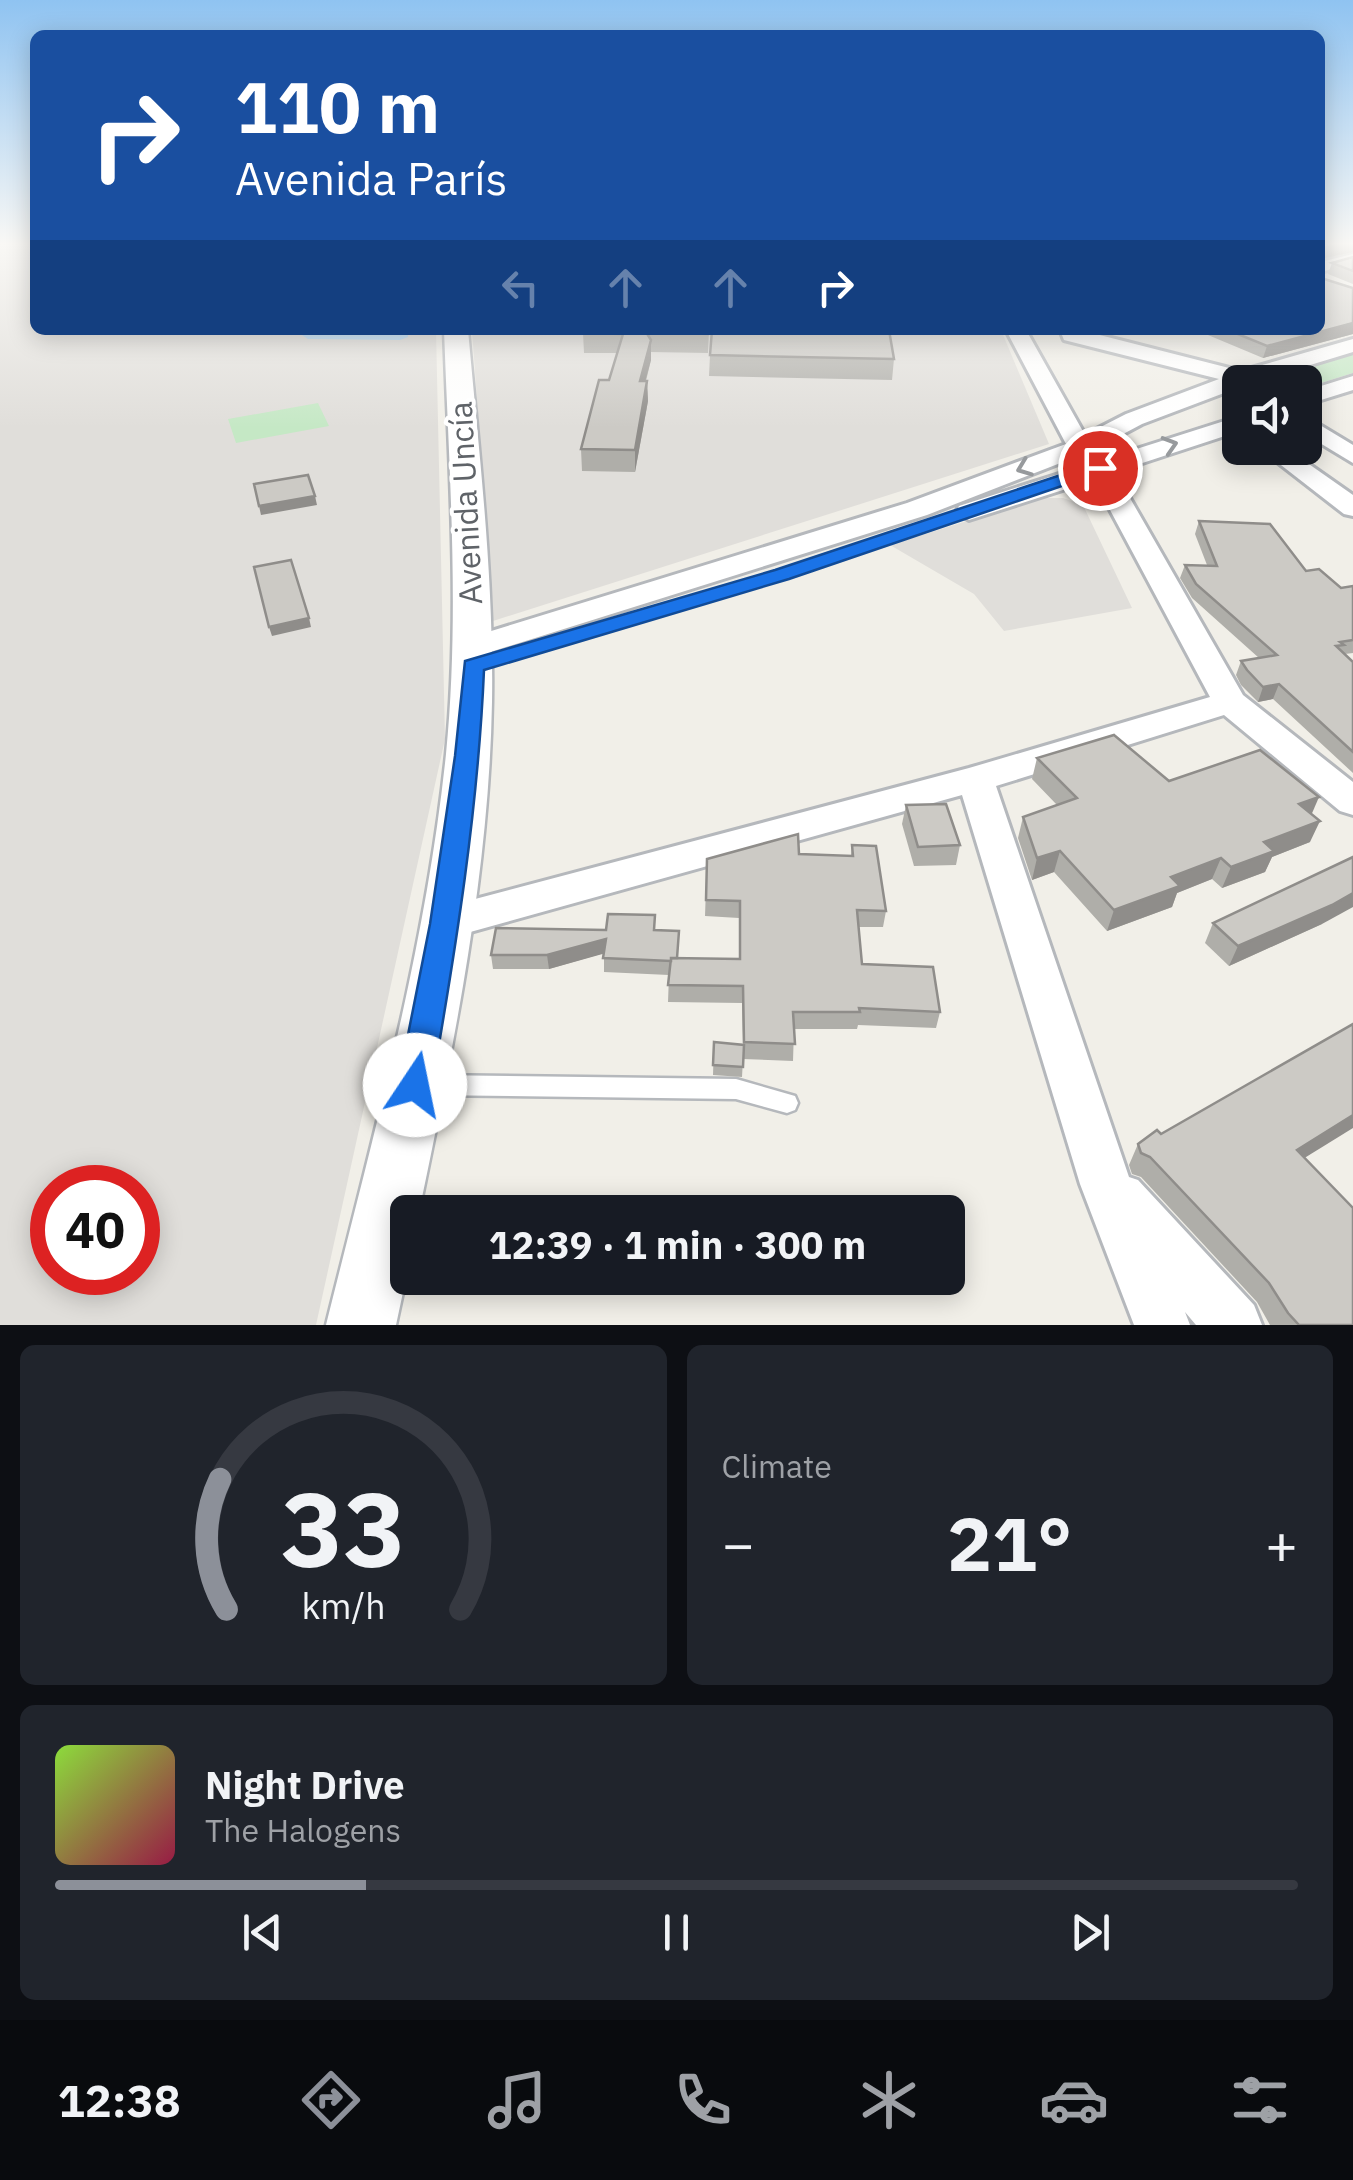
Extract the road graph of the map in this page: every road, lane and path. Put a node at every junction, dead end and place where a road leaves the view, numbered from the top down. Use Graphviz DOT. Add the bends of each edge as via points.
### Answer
graph roads {
  1 [pos="456,335"];
  2 [pos="1019,335"];
  3 [pos="1065,335"];
  4 [pos="1353,346"];
  5 [pos="1293,365"];
  6 [pos="1222,374"];
  7 [pos="1353,383"];
  8 [pos="1222,388"];
  9 [pos="1322,393"];
  10 [pos="1322,399"];
  11 [pos="1353,408"];
  12 [pos="1222,430"];
  13 [pos="1322,435"];
  14 [pos="1353,456"];
  15 [pos="1090,457"];
  16 [pos="1294,465"];
  17 [pos="1353,508"];
  18 [pos="473,656"];
  19 [pos="1230,702"];
  20 [pos="975,779"];
  21 [pos="1353,802"];
  22 [pos="445,924"];
  23 [pos="415,1085"];
  24 [pos="788,1103"];
  25 [pos="1106,1184"];
  26 [pos="361,1325"];
  27 [pos="1162,1325"];
  28 [pos="1234,1325"];
  1 -- 18 [label="street, Avenida Uncía"];
  2 -- 15 [label="street"];
  3 -- 6 [label="street"];
  4 -- 5 [label="street"];
  7 -- 9 [label="street"];
  8 -- 15 [label="street" via="1134,419"];
  10 -- 11 [label="street"];
  15 -- 12 [label="street, one-way"];
  13 -- 14 [label="street"];
  15 -- 18 [label="street" via="782,574"];
  15 -- 19 [label="street"];
  16 -- 17 [label="street"];
  18 -- 22 [label="street, Avenida Uncía" via="468,756"];
  19 -- 20 [label="street"];
  19 -- 21 [label="street"];
  20 -- 22 [label="street"];
  20 -- 25 [label="street"];
  22 -- 23 [label="street, Avenida Uncía"];
  23 -- 24 [label="lane" via="736,1088"];
  23 -- 26 [label="street, Avenida Uncía"];
  25 -- 27 [label="street"];
  25 -- 28 [label="street"];
}
